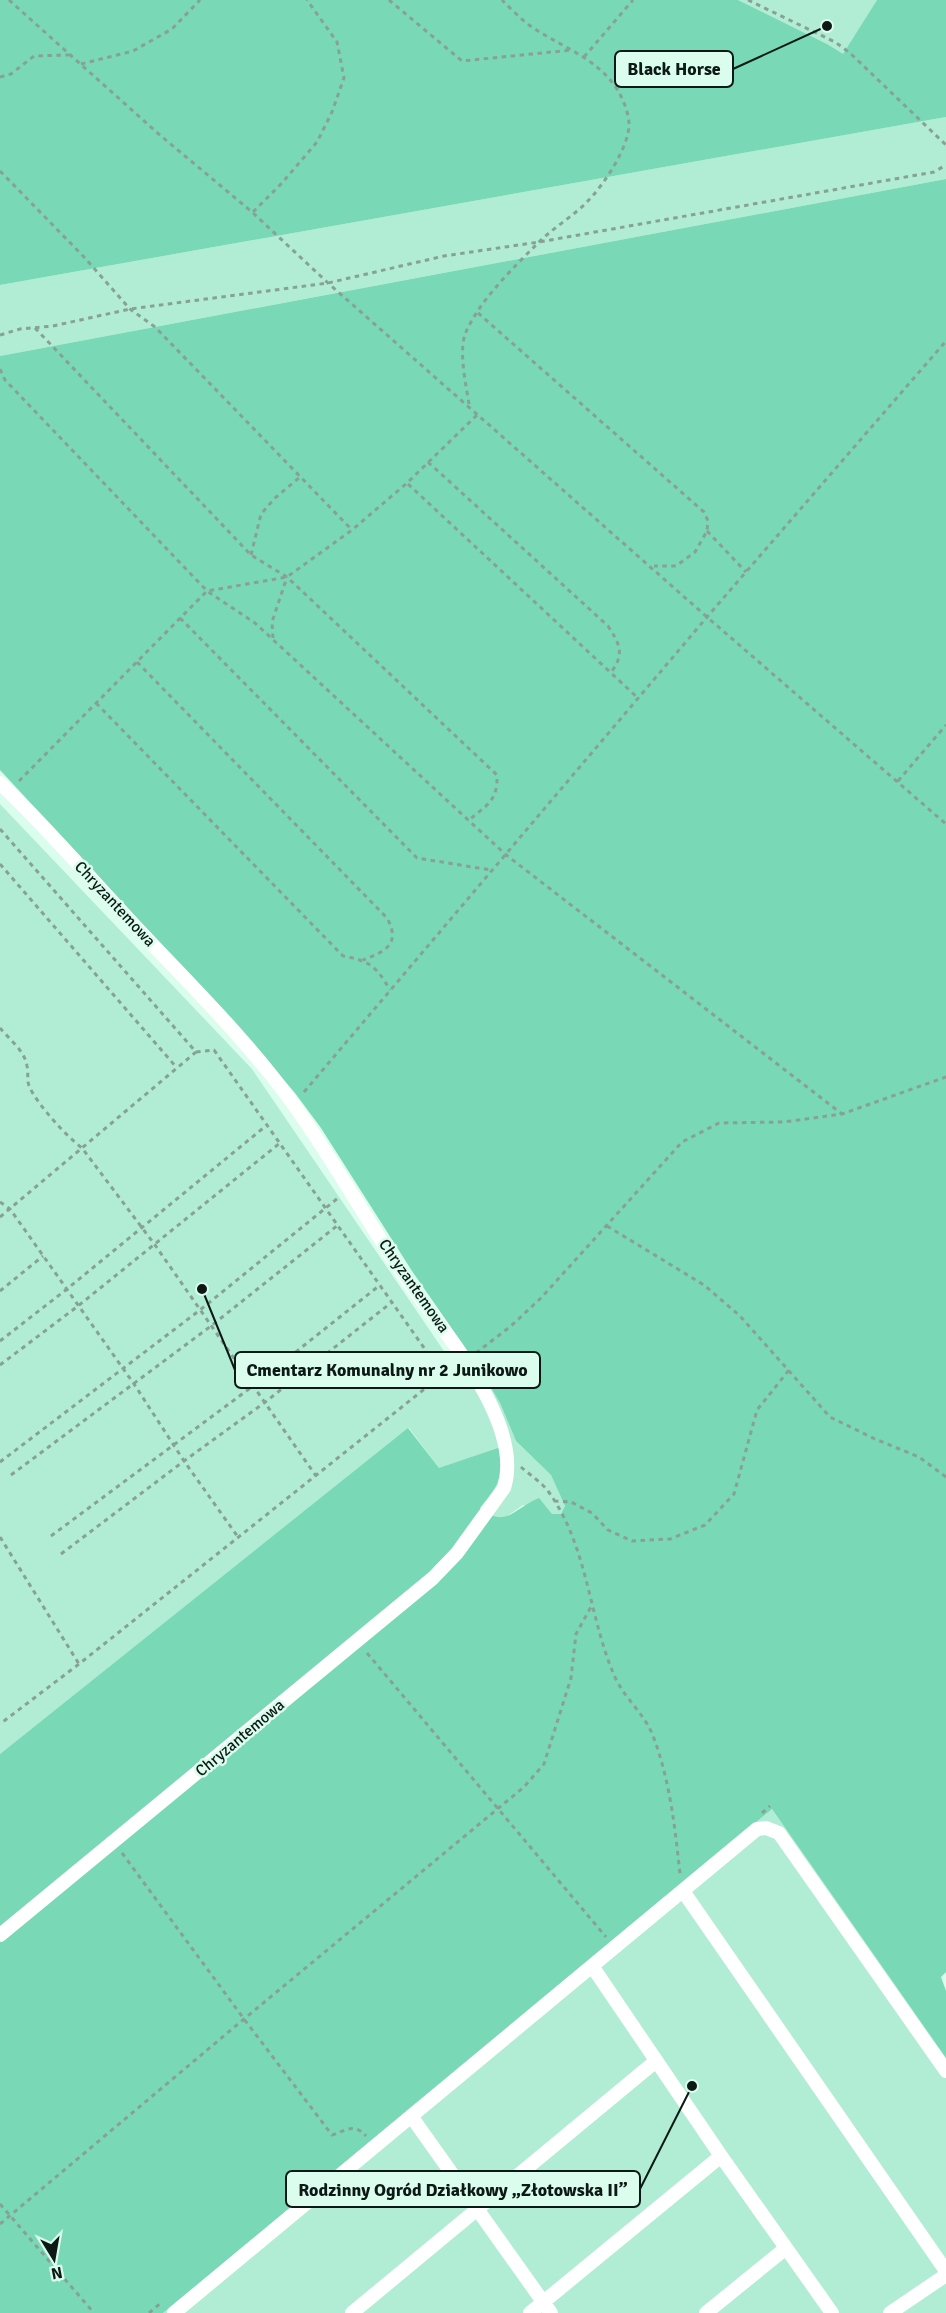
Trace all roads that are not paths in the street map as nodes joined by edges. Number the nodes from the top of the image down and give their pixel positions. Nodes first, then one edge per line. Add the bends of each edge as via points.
1 (4, 787) edge
2 (682, 1885) junction
3 (0, 1935) edge
4 (592, 1966) junction
5 (656, 2061) junction
6 (946, 2071) edge
7 (411, 2116) junction
8 (721, 2156) junction
9 (478, 2209) junction
10 (786, 2248) junction
11 (946, 2273) edge
12 (547, 2308) edge
13 (174, 2313) edge
14 (352, 2313) edge
15 (530, 2313) edge
16 (706, 2313) edge
17 (832, 2313) edge
18 (890, 2313) edge

1 - 3 street, Chryzantemowa via 181,974 294,1105 405,1277 465,1361 497,1420 509,1458 504,1488 457,1553 433,1578
2 - 4 street
2 - 6 street via 757,1829 779,1833
2 - 11 street
4 - 5 street
4 - 7 street
5 - 8 street
5 - 9 street
7 - 9 street
7 - 13 street
8 - 10 street
8 - 12 street
9 - 12 street
9 - 14 street
10 - 16 street
10 - 17 street
11 - 18 street
12 - 15 street

